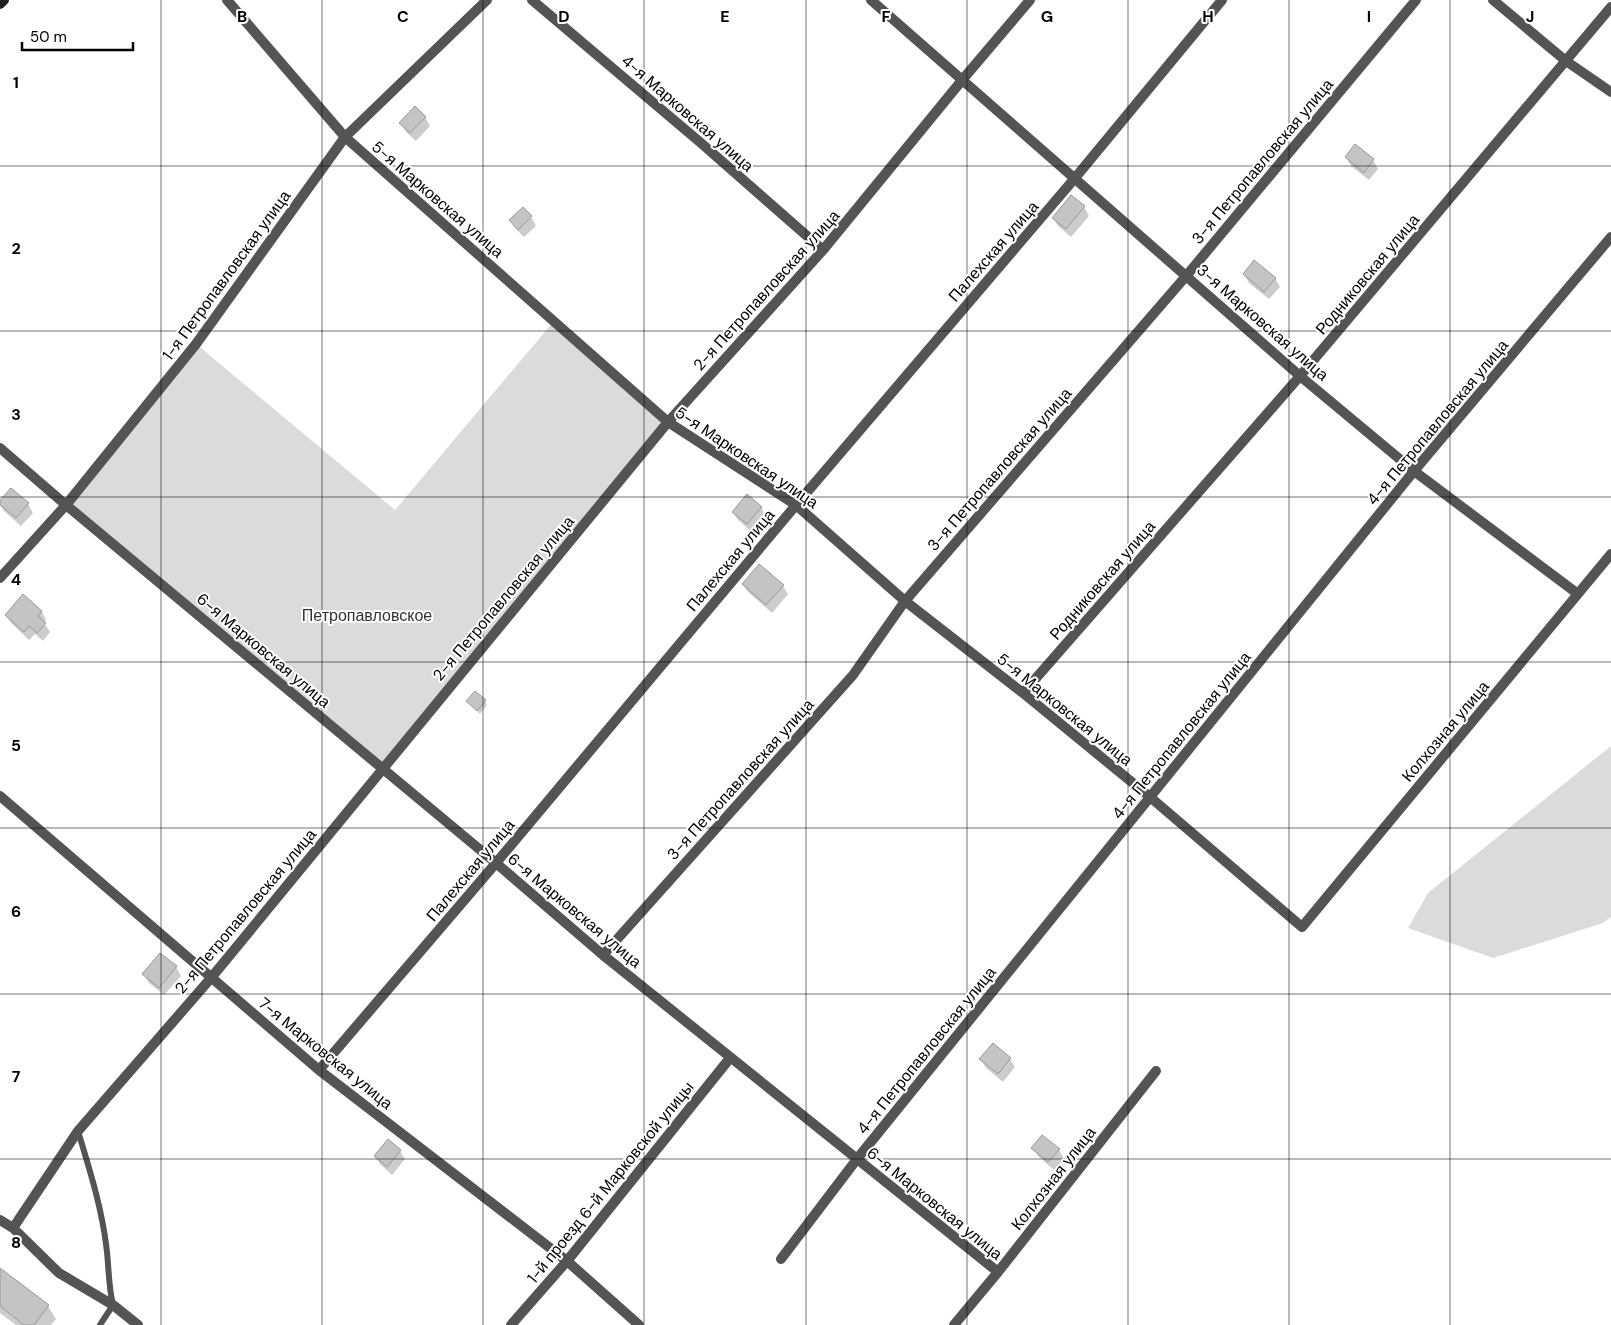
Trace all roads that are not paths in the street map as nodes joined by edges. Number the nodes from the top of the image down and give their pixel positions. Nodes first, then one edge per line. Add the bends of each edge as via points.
1 (4, 0) edge
2 (227, 0) edge
3 (487, 0) edge
4 (532, 0) edge
5 (870, 0) edge
6 (1030, 0) edge
7 (1222, 0) edge
8 (1416, 0) edge
9 (1493, 0) edge
10 (0, 4) edge
11 (1611, 7) edge
12 (1566, 61) junction
13 (962, 79) junction
14 (1611, 92) edge
15 (345, 138) junction
16 (1075, 178) junction
17 (1611, 237) edge
18 (823, 250) junction
19 (1187, 275) junction
20 (1300, 376) junction
21 (668, 422) junction
22 (0, 448) edge
23 (1414, 471) junction
24 (66, 505) junction
25 (796, 505) junction
26 (1611, 554) edge
27 (0, 578) edge
28 (1578, 594) junction
29 (905, 601) junction
30 (1023, 693) junction
31 (382, 768) junction
32 (0, 796) edge
33 (1150, 797) junction
34 (496, 862) junction
35 (1302, 927) joint
36 (603, 955) junction
37 (211, 978) junction
38 (730, 1058) junction
39 (319, 1070) junction
40 (1156, 1071) dead end
41 (78, 1131) junction
42 (857, 1159) junction
43 (0, 1220) edge
44 (13, 1228) junction
45 (781, 1258) dead end
46 (567, 1261) junction
47 (998, 1272) junction
48 (113, 1305) junction
49 (100, 1325) edge
50 (138, 1325) edge
51 (511, 1325) edge
52 (639, 1325) edge
53 (954, 1325) edge

1 - 10 main road
2 - 15 street, 5-я Марковская улица
3 - 15 street, 1-я Петропавловская улица
4 - 18 street, 4-я Марковская улица
5 - 13 street, 3-я Марковская улица
6 - 13 street, 2-я Петропавловская улица
7 - 16 street, Палехская улица
8 - 19 street, 3-я Петропавловская улица
9 - 12 street
11 - 12 street, Родниковская улица
12 - 14 street
12 - 20 street, Родниковская улица
13 - 16 street, 3-я Марковская улица
13 - 18 street, 2-я Петропавловская улица
15 - 21 street, 5-я Марковская улица
15 - 24 street, 1-я Петропавловская улица via 196,344
16 - 19 street, 3-я Марковская улица
16 - 25 street, Палехская улица
17 - 23 street, 4-я Петропавловская улица
18 - 21 street, 2-я Петропавловская улица
19 - 20 street, 3-я Марковская улица
19 - 29 street, 3-я Петропавловская улица
20 - 23 street, 3-я Марковская улица
20 - 30 street, Родниковская улица
21 - 25 street, 5-я Марковская улица
21 - 31 street, 2-я Петропавловская улица
22 - 24 street, 6-я Марковская улица
23 - 28 street, 3-я Марковская улица
23 - 33 street, 4-я Петропавловская улица
24 - 27 street, 1-я Петропавловская улица
24 - 31 street, 6-я Марковская улица
25 - 29 street, 5-я Марковская улица
25 - 34 street, Палехская улица
26 - 28 street, Колхозная улица
28 - 35 street, Колхозная улица
29 - 30 street, 5-я Марковская улица
29 - 36 street, 3-я Петропавловская улица via 853,676
30 - 33 street, 5-я Марковская улица
31 - 34 street, 6-я Марковская улица
31 - 37 street, 2-я Петропавловская улица
32 - 37 street, 7-я Марковская улица
33 - 35 street, 5-я Марковская улица
33 - 42 street, 4-я Петропавловская улица
34 - 36 street, 6-я Марковская улица
34 - 39 street, Палехская улица
36 - 38 street, 6-я Марковская улица
37 - 39 street, 7-я Марковская улица
37 - 41 street, 2-я Петропавловская улица
38 - 42 street, 6-я Марковская улица
38 - 46 street, 1-й проезд 6-й Марковской улицы
39 - 46 street, 7-я Марковская улица
40 - 47 street, Колхозная улица
41 - 44 street, 2-я Петропавловская улица
41 - 48 lane via 106,1243
42 - 45 street, 4-я Петропавловская улица
42 - 47 street, 6-я Марковская улица
43 - 44 street
44 - 48 street via 58,1273
46 - 51 street, 1-й проезд 6-й Марковской улицы
46 - 52 street, 7-я Марковская улица
47 - 53 street, Колхозная улица
48 - 49 lane
48 - 50 street

